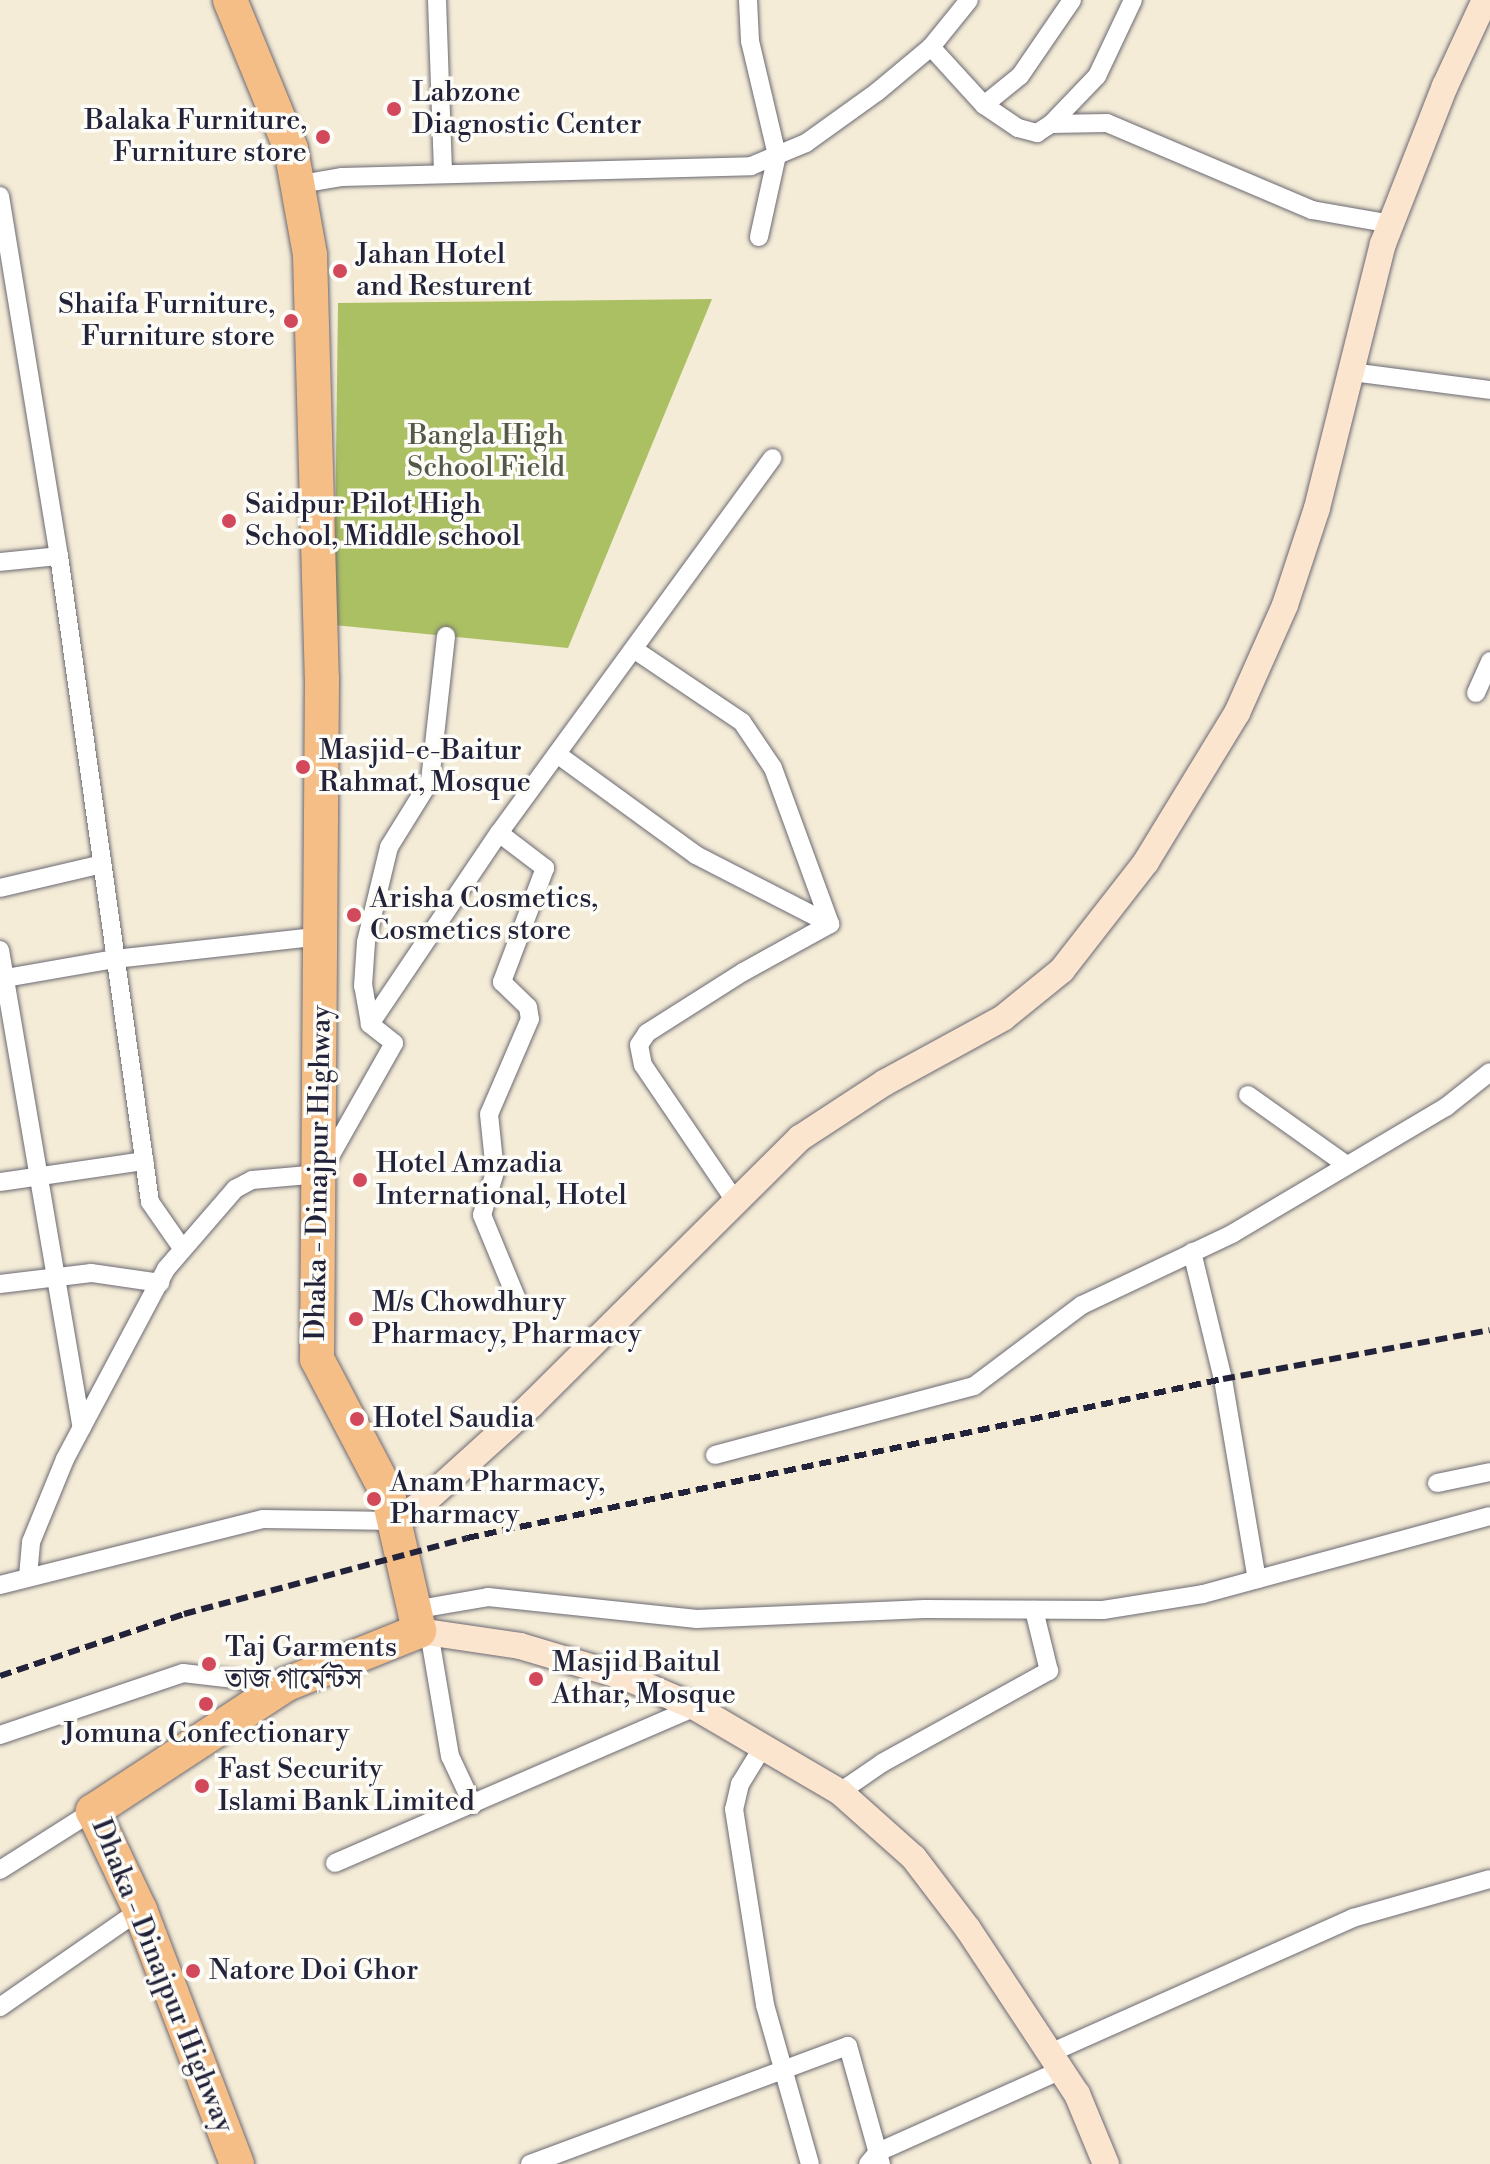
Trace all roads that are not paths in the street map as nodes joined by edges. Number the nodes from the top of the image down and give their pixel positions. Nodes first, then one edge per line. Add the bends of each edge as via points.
1 (230, 0) edge
2 (437, 0) edge
3 (748, 0) edge
4 (969, 0) edge
5 (1072, 0) edge
6 (1133, 0) edge
7 (1485, 0) edge
8 (931, 47) junction
9 (984, 105) junction
10 (1051, 124) junction
11 (777, 155) junction
12 (443, 172) junction
13 (300, 188) junction
14 (0, 196) edge
15 (1391, 224) junction
16 (759, 237) dead end
17 (1352, 372) junction
18 (1490, 390) edge
19 (772, 458) dead end
20 (59, 556) junction
21 (0, 562) edge
22 (446, 636) dead end
23 (635, 650) junction
24 (1490, 661) edge
25 (1476, 693) dead end
26 (557, 754) junction
27 (499, 833) junction
28 (102, 864) junction
29 (0, 888) edge
30 (830, 924) junction
31 (322, 936) junction
32 (0, 950) edge
33 (115, 959) junction
34 (2, 978) edge
35 (370, 1024) junction
36 (1489, 1071) edge
37 (1248, 1095) dead end
38 (144, 1161) junction
39 (1345, 1164) junction
40 (320, 1174) junction
41 (38, 1177) junction
42 (0, 1182) edge
43 (735, 1201) junction
44 (182, 1248) junction
45 (1192, 1252) junction
46 (55, 1275) junction
47 (160, 1283) junction
48 (0, 1284) edge
49 (516, 1297) dead end
50 (82, 1428) junction
51 (715, 1455) dead end
52 (1490, 1472) edge
53 (1437, 1483) dead end
54 (1490, 1516) edge
55 (396, 1521) junction
56 (28, 1577) junction
57 (1257, 1579) junction
58 (1, 1583) edge
59 (1034, 1610) junction
60 (420, 1624) junction
61 (285, 1685) junction
62 (695, 1707) junction
63 (0, 1735) edge
64 (764, 1745) junction
65 (840, 1792) junction
66 (473, 1805) junction
67 (93, 1811) junction
68 (335, 1863) dead end
69 (0, 1870) edge
70 (1490, 1879) edge
71 (140, 1910) junction
72 (0, 2007) edge
73 (1056, 2061) junction
74 (782, 2072) junction
75 (876, 2160) edge
76 (237, 2164) edge
77 (530, 2164) edge
78 (810, 2164) edge
79 (1106, 2164) edge

1 - 13 highway, Dhaka - Dinajpur Highway via 291,149
2 - 12 street
3 - 11 street via 750,41
4 - 8 street
5 - 9 street via 1020,76
6 - 10 street via 1097,76
7 - 15 street
8 - 9 street
8 - 11 street via 806,143
9 - 10 street via 1018,128 1037,133
10 - 15 street via 1107,123 1312,210
11 - 12 street via 751,166
11 - 16 street
12 - 13 street via 342,177
13 - 31 highway, Dhaka - Dinajpur Highway via 310,255 313,349
14 - 20 street
15 - 17 street
17 - 18 street
17 - 43 street via 1285,605 1237,713 1146,862 1062,970 1003,1018 884,1083 800,1138
19 - 23 street
20 - 21 street
20 - 28 street
22 - 35 street via 430,781 389,847 366,942 363,986
23 - 26 street
23 - 30 street via 742,722 773,768
24 - 25 street
26 - 27 street
26 - 30 street via 696,855
27 - 35 street
27 - 49 street via 545,868 502,982 528,1007 530,1019 489,1114 495,1172 482,1215
28 - 29 street
28 - 33 street
30 - 43 street via 743,972 647,1033 639,1045 643,1065
31 - 33 street
31 - 40 highway, Dhaka - Dinajpur Highway
32 - 34 street
33 - 34 street
33 - 38 street
34 - 41 street
35 - 40 street via 394,1043
36 - 39 street via 1446,1107
37 - 39 street
38 - 41 street
38 - 44 street via 150,1202
39 - 45 street via 1232,1234
40 - 44 street via 280,1175 243,1185
40 - 55 highway, Dhaka - Dinajpur Highway via 317,1359 388,1494
41 - 42 street
41 - 46 street
43 - 55 street via 532,1404
44 - 47 street
45 - 51 street via 1082,1305 974,1386
45 - 57 street via 1223,1379
46 - 47 street via 125,1275
46 - 48 street
46 - 50 street
47 - 50 street
50 - 56 street via 31,1542
52 - 53 street
54 - 57 street
55 - 56 street via 263,1519
55 - 60 highway, Dhaka - Dinajpur Highway
56 - 58 street
57 - 59 street via 1146,1606
59 - 60 street via 697,1619 488,1597
59 - 65 street via 1049,1671 882,1763
60 - 61 highway, Dhaka - Dinajpur Highway
60 - 62 street via 628,1678
60 - 66 street via 450,1756
61 - 63 street via 183,1673
61 - 67 highway, Dhaka - Dinajpur Highway
62 - 64 street
62 - 66 street
64 - 65 street
64 - 74 street via 740,1784 734,1809 765,2005
65 - 73 street via 914,1858
66 - 68 street
67 - 69 street
67 - 71 highway, Dhaka - Dinajpur Highway
70 - 73 street via 1353,1918
71 - 72 street
71 - 76 highway, Dhaka - Dinajpur Highway
73 - 75 street
73 - 79 street
74 - 75 street via 848,2046
74 - 77 street
74 - 78 street

